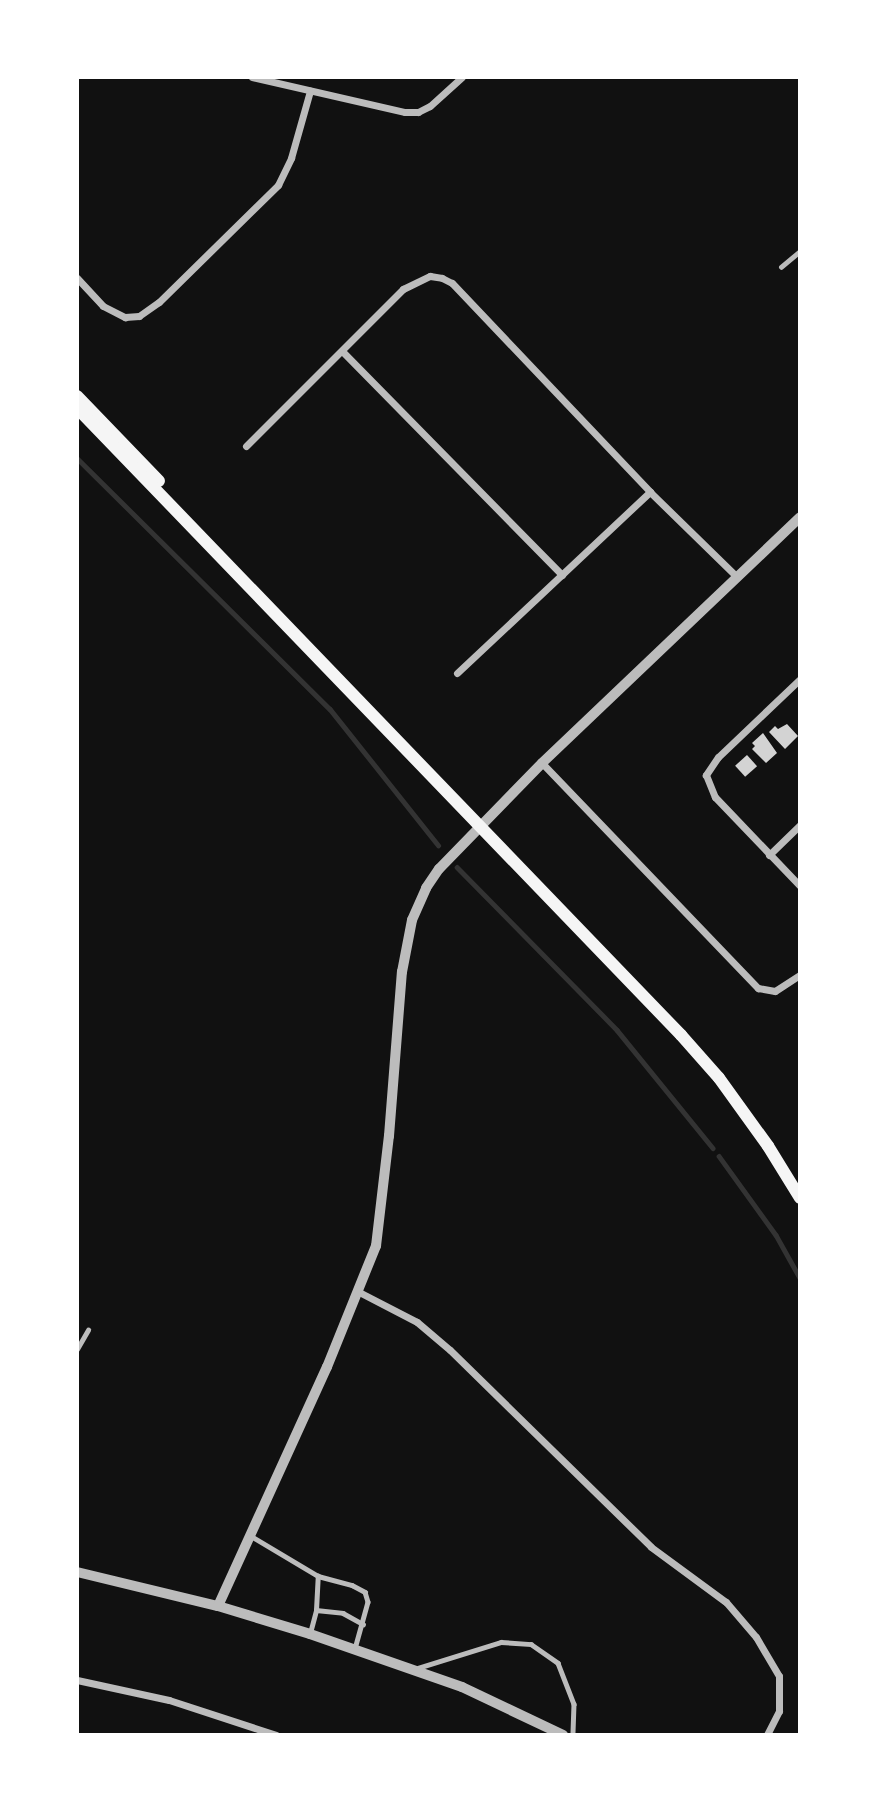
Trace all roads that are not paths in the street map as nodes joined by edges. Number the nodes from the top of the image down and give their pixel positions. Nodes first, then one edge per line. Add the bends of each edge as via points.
1 (252, 77) edge
2 (462, 77) edge
3 (310, 91) junction
4 (800, 251) edge
5 (781, 267) dead end
6 (77, 278) edge
7 (342, 351) junction
8 (77, 396) edge
9 (77, 408) edge
10 (246, 446) dead end
11 (650, 492) junction
12 (800, 517) edge
13 (562, 575) junction
14 (737, 577) junction
15 (457, 673) dead end
16 (800, 679) edge
17 (542, 762) junction
18 (482, 823) junction
19 (800, 825) edge
20 (769, 855) junction
21 (800, 886) edge
22 (800, 975) edge
23 (800, 1184) edge
24 (800, 1198) edge
25 (359, 1292) junction
26 (88, 1330) dead end
27 (77, 1349) edge
28 (250, 1536) junction
29 (77, 1573) edge
30 (318, 1576) junction
31 (218, 1606) junction
32 (316, 1610) junction
33 (363, 1624) junction
34 (310, 1634) junction
35 (355, 1649) junction
36 (414, 1670) junction
37 (77, 1681) edge
38 (276, 1735) edge
39 (563, 1735) edge
40 (573, 1735) edge
41 (767, 1735) edge

1 - 3 street
2 - 3 street via 418,112
3 - 6 street via 291,158 278,185 159,303 139,316 125,317 103,306
4 - 5 lane
7 - 10 street
7 - 11 street via 403,289 430,276 442,278 452,283
7 - 13 street
8 - 18 main road
9 - 18 main road
11 - 13 street
11 - 14 street
12 - 14 street
13 - 15 street
14 - 17 street
16 - 20 street via 718,757 706,775 715,796
17 - 18 street
17 - 22 street via 758,988 775,991
18 - 23 main road via 702,1046 744,1099
18 - 24 main road via 719,1078
18 - 25 street via 439,869 412,920 402,972 380,1225
19 - 20 street
20 - 21 street
25 - 28 street
25 - 41 street via 417,1322 450,1350 652,1547 741,1617 779,1676 779,1711
26 - 27 lane
28 - 30 lane
28 - 31 street
29 - 31 street
30 - 32 lane
30 - 33 lane via 365,1592
31 - 34 street
32 - 33 lane via 343,1613
32 - 34 lane
33 - 35 lane
34 - 35 street
35 - 36 street
36 - 39 street via 462,1687
36 - 40 lane via 492,1643 531,1644 558,1663 574,1704
37 - 38 street via 169,1700

